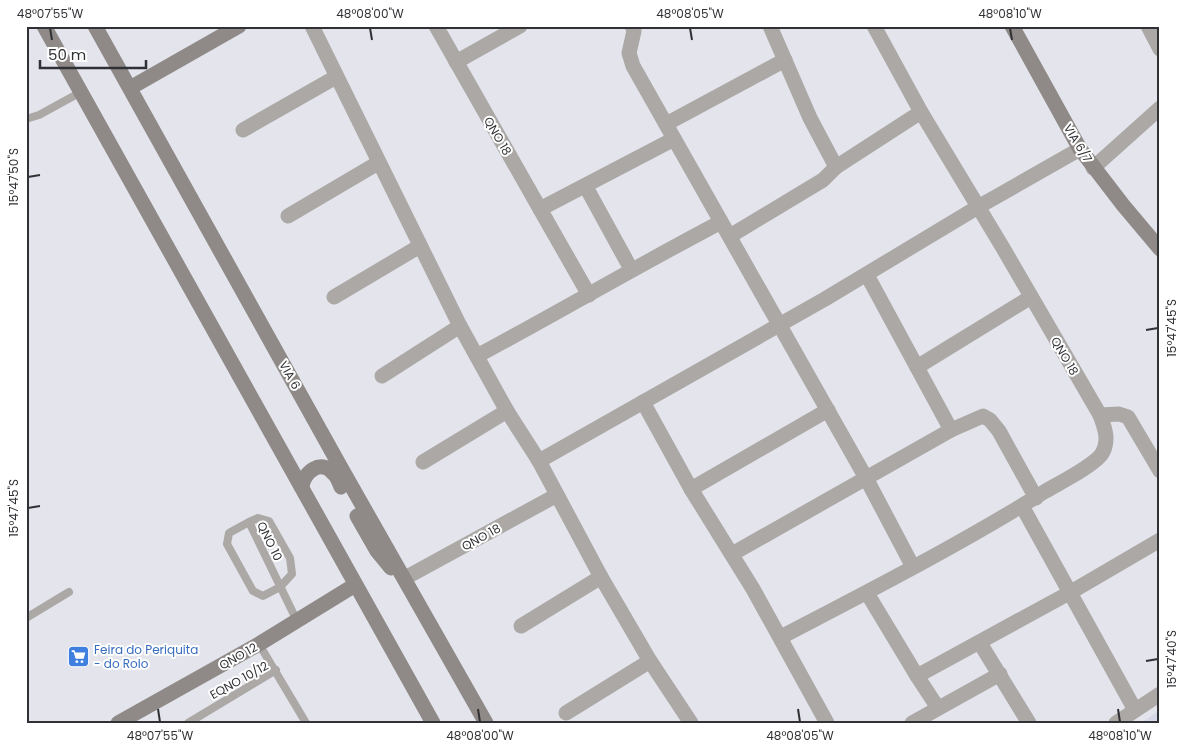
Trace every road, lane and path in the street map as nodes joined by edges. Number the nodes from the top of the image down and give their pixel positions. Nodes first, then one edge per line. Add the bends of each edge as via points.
1 (44, 26) edge
2 (95, 26) edge
3 (239, 26) edge
4 (312, 26) edge
5 (436, 26) edge
6 (520, 26) edge
7 (770, 26) edge
8 (874, 26) edge
9 (1012, 26) edge
10 (1148, 26) edge
11 (636, 28) edge
12 (1160, 49) edge
13 (785, 60) junction
14 (456, 62) junction
15 (336, 77) junction
16 (130, 88) junction
17 (81, 92) junction
18 (1160, 108) edge
19 (921, 112) junction
20 (26, 119) edge
21 (666, 124) junction
22 (243, 130) dead end
23 (674, 140) junction
24 (1080, 149) junction
25 (378, 163) junction
26 (836, 167) junction
27 (1093, 168) junction
28 (586, 187) junction
29 (978, 207) junction
30 (540, 209) junction
31 (288, 216) dead end
32 (721, 222) junction
33 (730, 236) junction
34 (420, 246) junction
35 (1160, 249) edge
36 (631, 269) junction
37 (867, 275) junction
38 (589, 295) junction
39 (334, 297) dead end
40 (1031, 297) junction
41 (780, 325) junction
42 (460, 326) junction
43 (477, 356) junction
44 (917, 367) junction
45 (382, 376) dead end
46 (643, 402) junction
47 (828, 410) junction
48 (507, 411) junction
49 (1100, 415) junction
50 (951, 430) junction
51 (539, 461) junction
52 (424, 462) dead end
53 (1160, 471) edge
54 (866, 478) junction
55 (302, 487) junction
56 (691, 489) junction
57 (557, 495) junction
58 (1036, 498) junction
59 (1022, 506) junction
60 (249, 522) junction
61 (1160, 540) edge
62 (732, 554) junction
63 (913, 567) junction
64 (601, 577) junction
65 (405, 578) junction
66 (355, 585) junction
67 (280, 587) junction
68 (70, 592) dead end
69 (867, 592) junction
70 (1071, 592) junction
71 (419, 602) junction
72 (26, 618) edge
73 (297, 621) junction
74 (521, 626) dead end
75 (781, 637) junction
76 (980, 643) junction
77 (259, 644) junction
78 (650, 661) junction
79 (276, 670) junction
80 (1000, 674) junction
81 (917, 676) junction
82 (1160, 694) edge
83 (938, 708) junction
84 (1135, 710) junction
85 (566, 713) dead end
86 (118, 723) edge
87 (188, 723) edge
88 (306, 723) edge
89 (433, 723) edge
90 (486, 723) edge
91 (691, 723) edge
92 (827, 723) edge
93 (912, 723) edge
94 (1029, 723) edge
95 (1116, 723) edge

1 - 17 main road
2 - 16 main road, VIA 6
3 - 16 main road
4 - 15 street
5 - 14 street, QNO 18
6 - 14 street
7 - 13 street
8 - 19 street, QNO 18
9 - 24 main road, VIA 6/7
10 - 12 street
11 - 21 street via 629,53 633,66
13 - 21 street
13 - 26 street
14 - 30 street, QNO 18
15 - 22 street
15 - 25 street
16 - 65 main road, VIA 6
17 - 20 lane
17 - 55 main road
18 - 27 street
19 - 26 street
19 - 29 street, QNO 18
21 - 23 street
23 - 28 street
23 - 32 street
24 - 27 main road, VIA 6/7
24 - 29 street
25 - 31 street
25 - 34 street
26 - 33 street via 823,180
27 - 35 main road, VIA 6/7
28 - 30 street
28 - 36 street
29 - 37 street
29 - 40 street, QNO 18
30 - 38 street, QNO 18
32 - 33 street
32 - 36 street
33 - 41 street
34 - 39 street
34 - 42 street
36 - 38 street
37 - 41 street
37 - 44 street
38 - 43 street
40 - 44 street
40 - 49 street, QNO 18
41 - 46 street
41 - 47 street
42 - 43 street
42 - 45 street
43 - 48 street
44 - 50 street
46 - 51 street
46 - 56 street
47 - 54 street
47 - 56 street
48 - 51 street
48 - 52 street
49 - 53 street via 1128,417
49 - 58 street, QNO 18 via 1106,429 1102,453 1094,462
50 - 54 street
50 - 58 street via 983,416 990,420 1000,431
51 - 57 street
54 - 62 street
54 - 63 street
55 - 66 main road
55 - 71 main road via 305,476 314,468 325,468 334,473 377,551
56 - 62 street
57 - 64 street
57 - 65 street, QNO 18
58 - 59 street, QNO 18
59 - 63 street, QNO 18
59 - 70 street
60 - 67 lane, QNO 10
60 - 67 lane via 258,518 269,520 290,558 292,574
60 - 67 lane, QNO 10 via 229,533 227,544 253,590 263,596
61 - 70 street
62 - 75 street
63 - 69 street, QNO 18
64 - 74 street
64 - 78 street
65 - 71 main road, VIA 6
66 - 73 main road, QNO 12
66 - 89 main road
67 - 73 lane, QNO 10
68 - 72 lane
69 - 75 street, QNO 18
69 - 81 street
70 - 76 street
70 - 84 street
71 - 90 main road, VIA 6
73 - 77 main road, QNO 12
75 - 92 street
76 - 80 street
76 - 81 street
77 - 79 lane
77 - 86 main road, QNO 12
78 - 85 street
78 - 91 street
79 - 87 lane, EQNO 10/12
79 - 88 lane, EQNO 10/12
80 - 83 street
80 - 94 street
81 - 83 street
82 - 84 street
83 - 93 street
84 - 95 street

